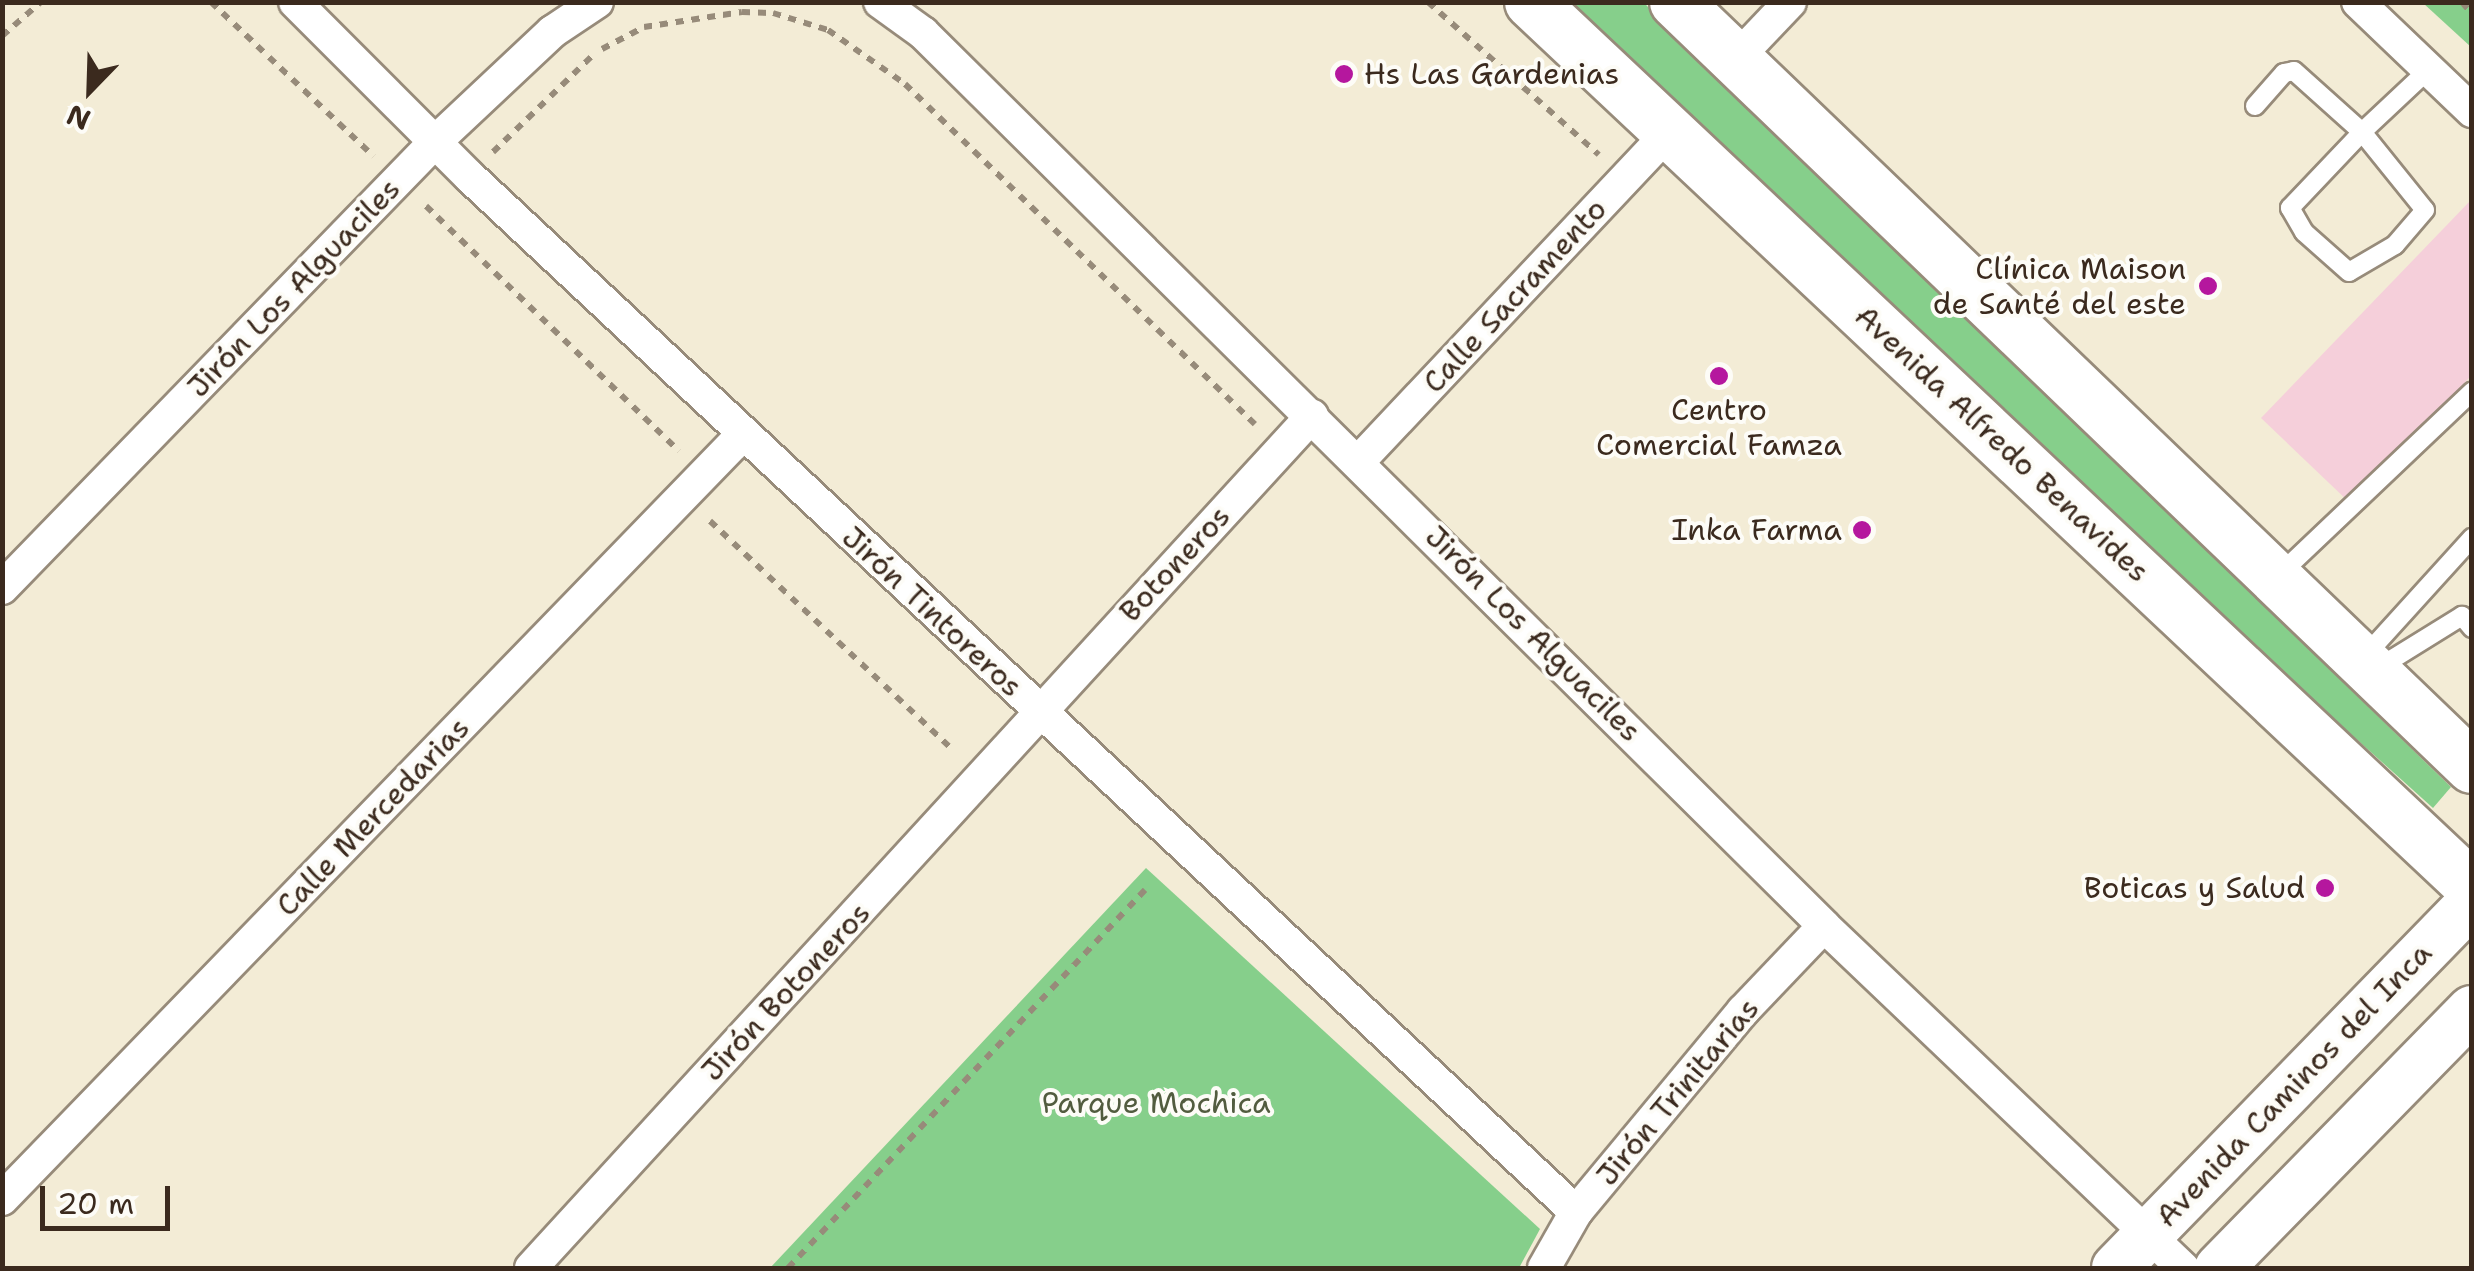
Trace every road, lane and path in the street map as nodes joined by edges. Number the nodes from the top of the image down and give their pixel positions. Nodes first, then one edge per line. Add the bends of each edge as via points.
1 (41, 2) edge
2 (211, 2) edge
3 (295, 2) edge
4 (598, 2) edge
5 (880, 2) edge
6 (1428, 2) edge
7 (1531, 2) edge
8 (1676, 2) edge
9 (1790, 2) edge
10 (2358, 2) edge
11 (2462, 2) edge
12 (2472, 14) edge
13 (2, 36) edge
14 (1735, 60) junction
15 (2428, 70) junction
16 (2256, 106) dead end
17 (2472, 112) edge
18 (1670, 132) junction
19 (2362, 132) junction
20 (436, 142) junction
21 (470, 176) junction
22 (1625, 179) junction
23 (398, 180) junction
24 (2472, 392) edge
25 (1312, 416) junction
26 (742, 434) junction
27 (1282, 450) junction
28 (1360, 460) junction
29 (704, 475) junction
30 (2472, 538) edge
31 (2274, 579) junction
32 (2, 588) edge
33 (2468, 617) edge
34 (2366, 667) junction
35 (1036, 710) junction
36 (954, 750) dead end
37 (2472, 767) edge
38 (2472, 887) edge
39 (1146, 890) dead end
40 (2472, 902) edge
41 (1824, 926) junction
42 (2472, 1010) edge
43 (2, 1200) edge
44 (1576, 1212) junction
45 (2132, 1252) edge
46 (530, 1268) edge
47 (788, 1268) edge
48 (1544, 1268) edge
49 (2183, 1268) edge
50 (2219, 1268) edge

1 - 13 path
2 - 23 path
3 - 20 street, Jirón Tintoreros
4 - 20 street, Jirón Los Alguaciles via 552,32
5 - 25 street, Jirón Los Alguaciles via 924,33
6 - 22 path
7 - 18 main road, Avenida Alfredo Benavides
8 - 14 main road
9 - 14 street
10 - 15 street
11 - 12 path
14 - 31 main road
15 - 17 street
15 - 19 lane
16 - 19 lane via 2284,74 2294,72
18 - 22 street, Calle Sacramento
18 - 38 main road, Avenida Alfredo Benavides
19 - 19 lane via 2302,187 2290,208 2304,232 2349,272 2395,245 2425,210
20 - 21 street, Jirón Tintoreros
20 - 23 street, Jirón Los Alguaciles
21 - 26 street, Jirón Tintoreros
21 - 27 path via 574,69 644,27 758,12 828,30 905,84
22 - 28 street, Calle Sacramento
23 - 29 path
23 - 32 street, Jirón Los Alguaciles
24 - 31 lane
25 - 27 street, Botoneros
25 - 28 street, Jirón Los Alguaciles
26 - 29 street, Calle Mercedarias
26 - 35 street, Jirón Tintoreros
27 - 35 street, Botoneros
28 - 41 street, Jirón Los Alguaciles
29 - 36 path via 731,499 709,520
29 - 43 street, Calle Mercedarias
30 - 34 lane
31 - 34 main road
33 - 34 lane
34 - 37 main road
35 - 44 street, Jirón Tintoreros
35 - 46 street, Jirón Botoneros via 979,783
39 - 47 path
40 - 45 main road, Avenida Caminos del Inca
41 - 44 street, Jirón Trinitarias
41 - 45 street, Jirón Los Alguaciles
42 - 50 main road
44 - 48 street, Jirón Trinitarias
45 - 49 street, Jirón Los Alguaciles

